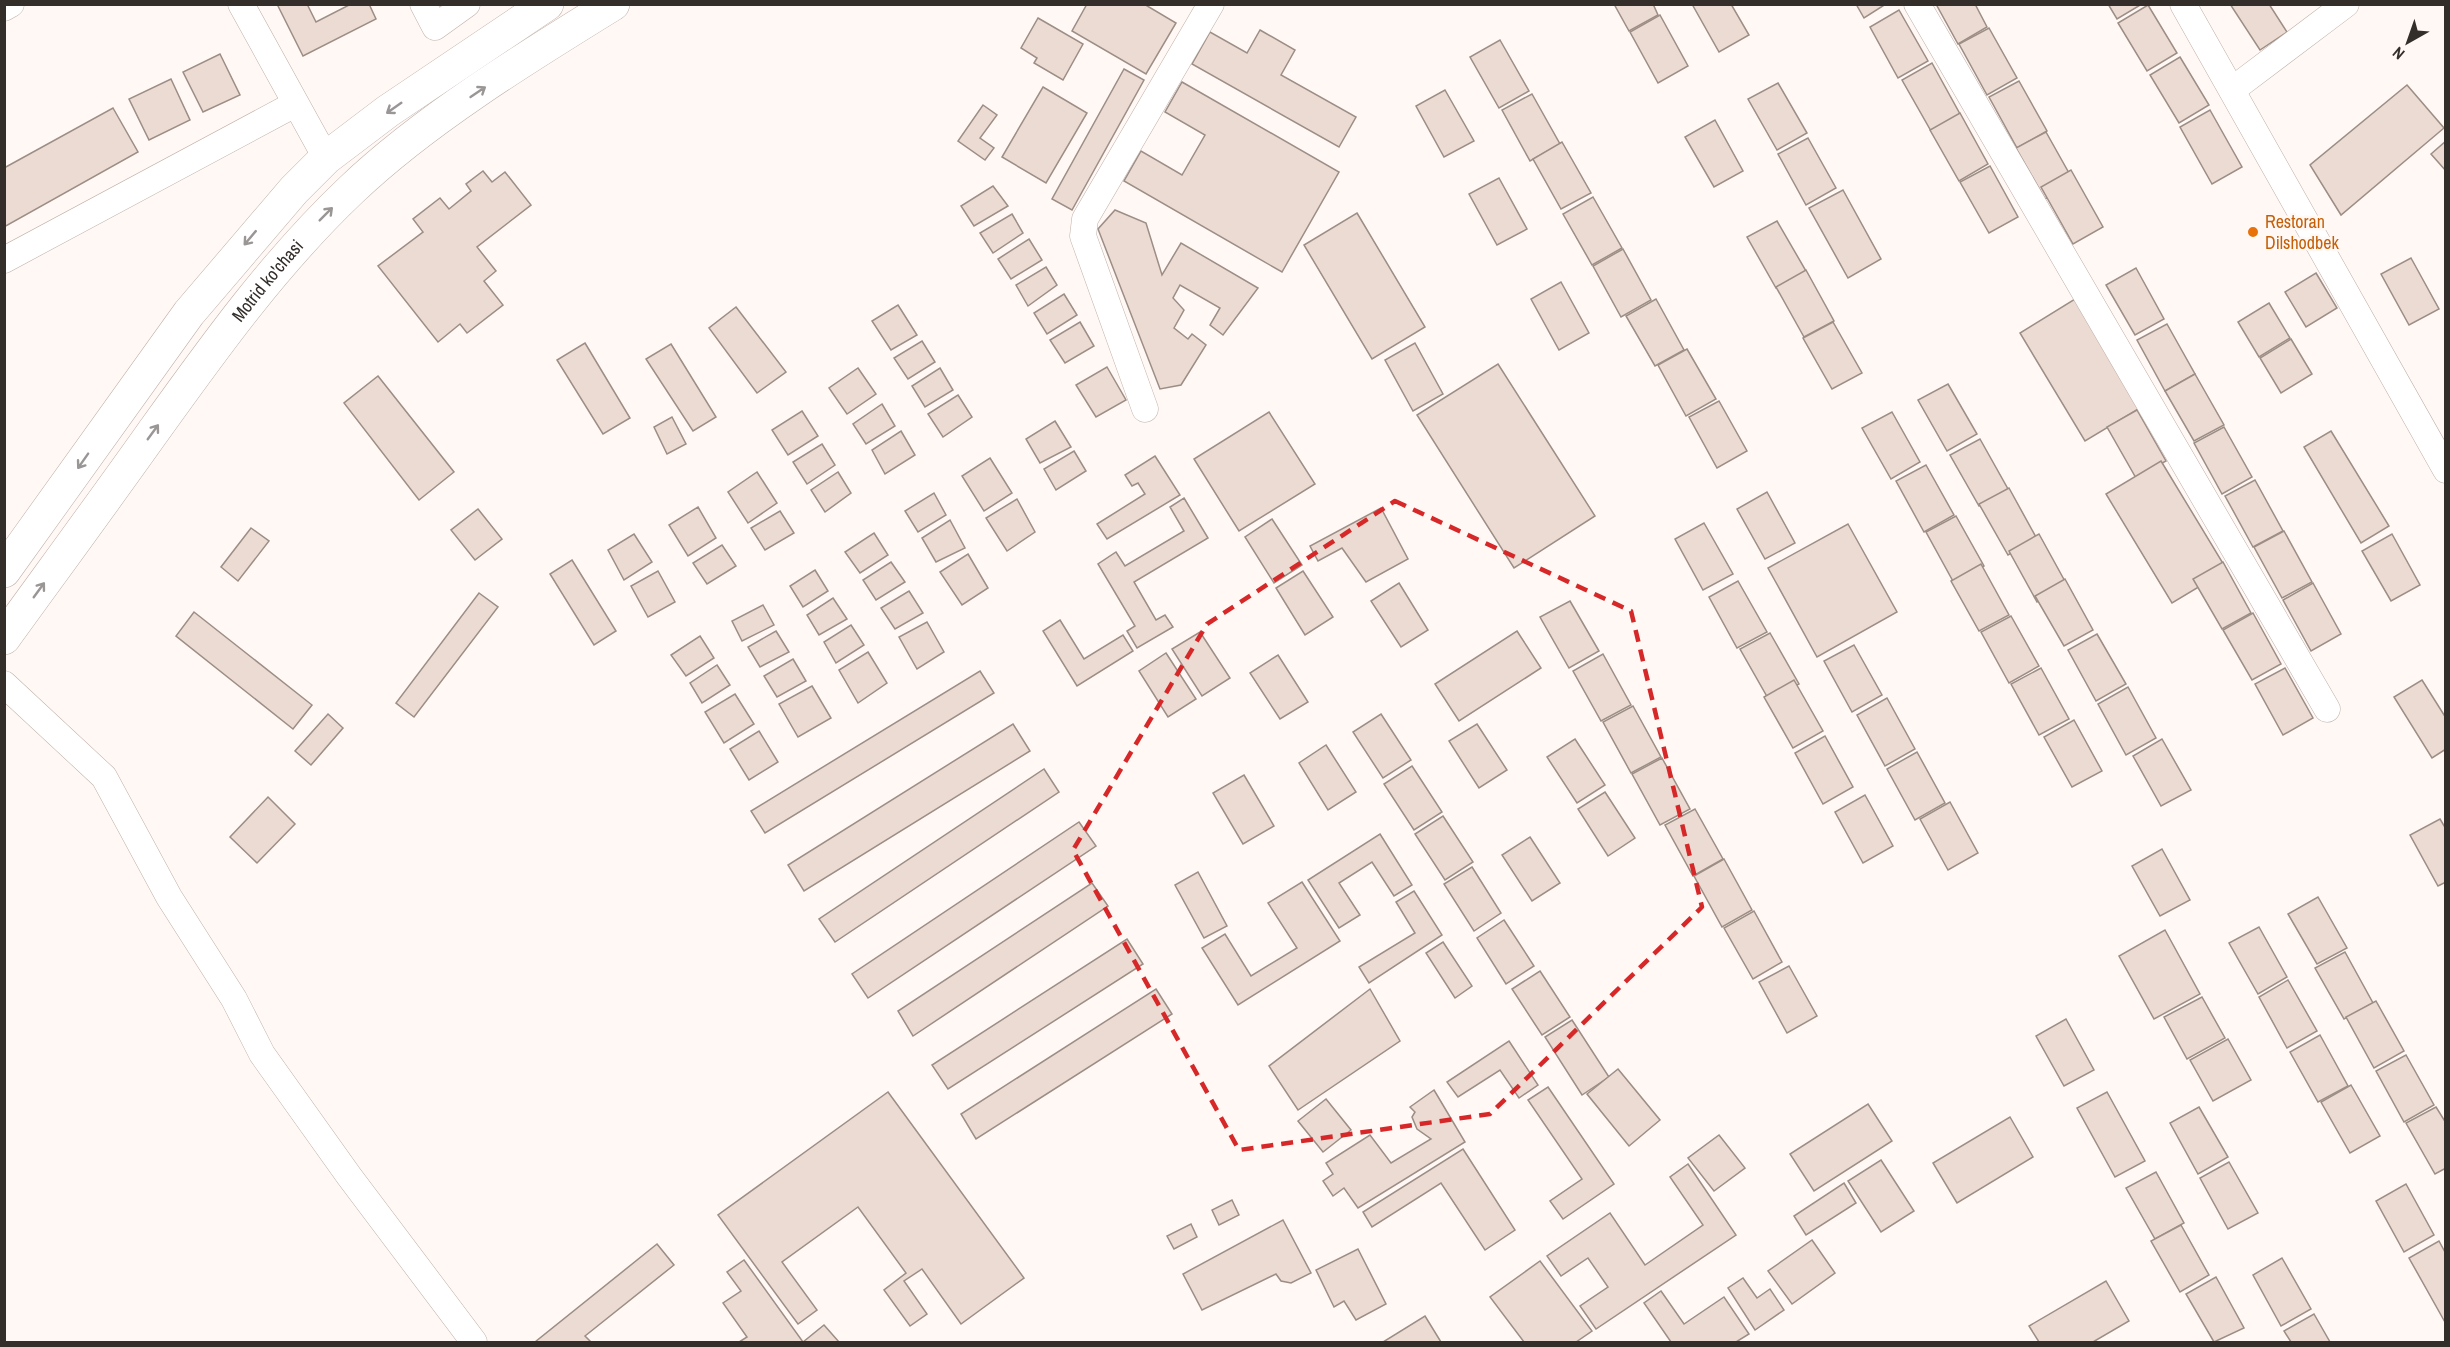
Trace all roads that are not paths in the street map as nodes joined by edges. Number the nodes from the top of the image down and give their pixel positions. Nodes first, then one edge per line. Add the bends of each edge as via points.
1 (11, 4) edge
2 (241, 4) edge
3 (423, 4) edge
4 (468, 4) edge
5 (547, 4) edge
6 (613, 4) edge
7 (1211, 4) edge
8 (1917, 4) edge
9 (2183, 4) edge
10 (2346, 4) edge
11 (4, 8) edge
12 (2232, 90) junction
13 (295, 104) junction
14 (326, 158) junction
15 (4, 260) edge
16 (1145, 409) dead end
17 (2445, 469) edge
18 (4, 571) edge
19 (4, 638) edge
20 (4, 684) edge
21 (2327, 710) dead end
22 (474, 1342) edge

1 - 11 street
2 - 13 street
3 - 4 street via 435,27
5 -> 14 main road via 388,111
19 -> 6 main road, Motrid ko'chasi via 219,339 296,246 351,190 404,145
7 - 16 street via 1085,219 1083,236
8 - 21 street
9 - 12 street
10 - 12 street
12 - 17 street
13 - 14 street
13 - 15 street
14 -> 18 main road via 212,283
20 - 22 street via 104,777 262,1054

